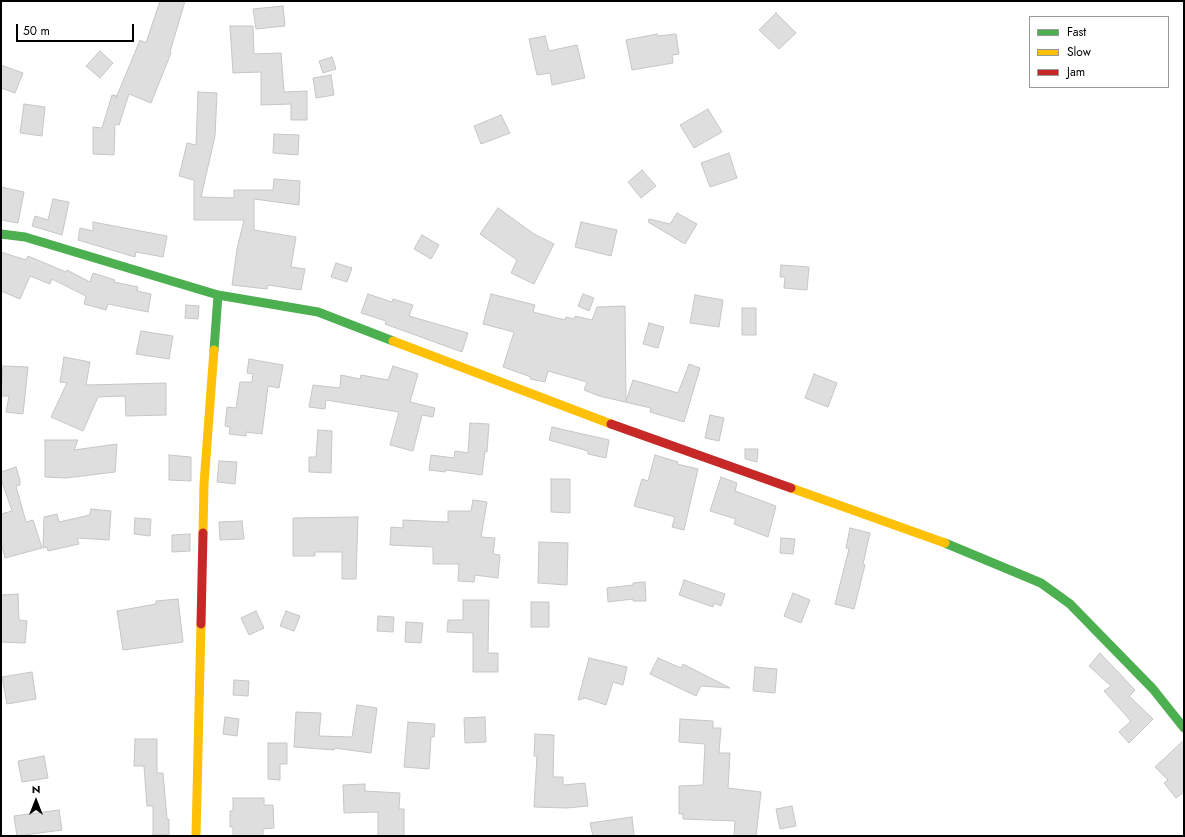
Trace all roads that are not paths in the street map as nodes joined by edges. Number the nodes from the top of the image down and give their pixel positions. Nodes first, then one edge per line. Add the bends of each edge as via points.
1 (1, 234) edge
2 (218, 295) junction
3 (1184, 728) edge
4 (196, 836) edge

1 - 2 street via 25,237
2 - 3 street via 318,312 652,440 917,532 1042,584 1070,604 1153,689
2 - 4 street via 204,484

